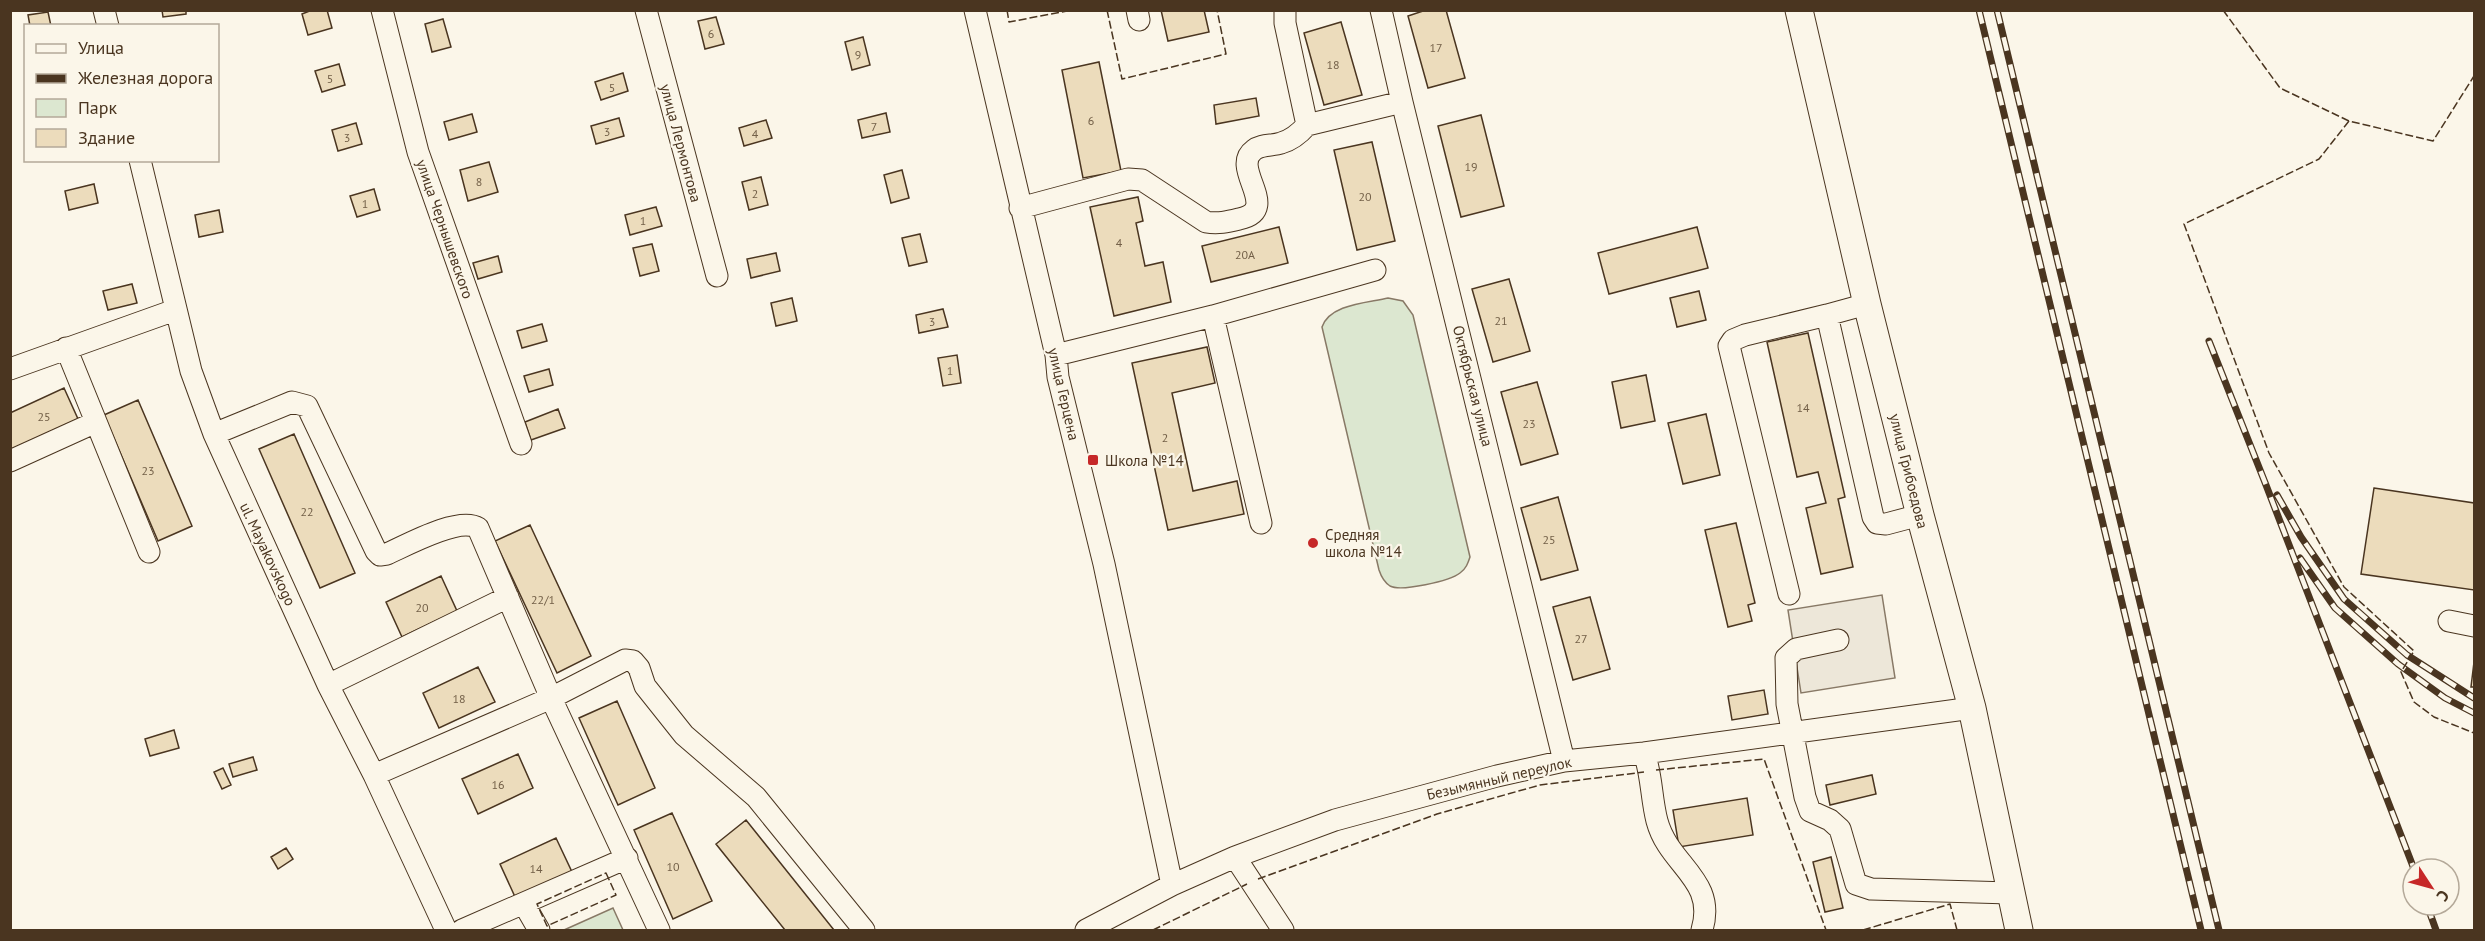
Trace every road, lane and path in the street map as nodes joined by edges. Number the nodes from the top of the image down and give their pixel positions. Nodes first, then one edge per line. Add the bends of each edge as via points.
1 (382, 10) edge
2 (646, 10) edge
3 (975, 10) edge
4 (1285, 10) edge
5 (1381, 10) edge
6 (1799, 10) edge
7 (1402, 102) junction
8 (1307, 125) junction
9 (140, 162) edge
10 (1020, 208) junction
11 (1375, 270) dead end
12 (717, 276) dead end
13 (1868, 304) junction
14 (175, 310) junction
15 (1827, 315) junction
16 (1213, 316) junction
17 (66, 348) junction
18 (1056, 355) junction
19 (10, 369) edge
20 (96, 422) junction
21 (213, 434) junction
22 (521, 444) dead end
23 (10, 461) edge
24 (1920, 515) junction
25 (1261, 523) dead end
26 (149, 552) dead end
27 (1789, 594) dead end
28 (508, 597) junction
29 (2449, 621) dead end
30 (2475, 626) edge
31 (1838, 640) dead end
32 (328, 685) junction
33 (551, 698) junction
34 (1972, 708) junction
35 (1792, 732) junction
36 (1644, 753) junction
37 (1564, 761) junction
38 (374, 775) junction
39 (1235, 857) junction
40 (627, 858) junction
41 (1172, 885) junction
42 (2010, 893) junction
43 (524, 904) junction
44 (446, 930) edge
45 (462, 930) edge
46 (538, 930) edge
47 (659, 930) edge
48 (864, 930) edge
49 (1086, 930) edge
50 (1283, 930) edge
51 (1702, 930) edge
52 (2019, 930) edge

1 - 22 street, улица Чернышевского via 418,152
2 - 12 street, улица Лермонтова
3 - 10 street, улица Герцена
4 - 8 street
5 - 7 street, Октябрьская улица
6 - 13 main road, улица Грибоедова
7 - 8 street
7 - 37 street, Октябрьская улица
8 - 10 street via 1297,136 1254,149 1248,156 1246,166 1257,201 1249,217 1217,224 1206,222 1142,180 1128,179
9 - 14 street, ul. Mayakovskogo
10 - 18 street, улица Герцена
11 - 16 street
13 - 15 street
13 - 24 main road, улица Грибоедова
14 - 17 street
14 - 21 street, ul. Mayakovskogo via 190,371
15 - 24 street via 1873,517 1877,523 1886,524
15 - 27 street via 1745,335 1733,340 1730,346
16 - 18 street
16 - 25 street
17 - 19 street
17 - 20 street
18 - 41 street, улица Герцена
20 - 23 street
20 - 26 street
21 - 28 street via 292,402 307,406 380,555 440,531 471,524 478,528
21 - 32 street, ul. Mayakovskogo
24 - 34 main road, улица Грибоедова
28 - 32 street
28 - 33 street
29 - 30 street
31 - 35 street via 1796,649 1786,658
32 - 38 street, ul. Mayakovskogo
33 - 38 street
33 - 40 street
33 - 48 street via 625,660 633,661 645,686 684,735 756,797
34 - 35 street, Безымянный переулок
34 - 42 main road, улица Грибоедова
35 - 36 street, Безымянный переулок
35 - 42 street via 1810,811 1840,829 1856,884 1871,889
36 - 37 street, Безымянный переулок
36 - 51 street via 1651,771 1657,821 1668,846 1705,897
37 - 39 street, Безымянный переулок via 1335,820
38 - 44 street, ul. Mayakovskogo
39 - 41 street, Безымянный переулок
39 - 50 street
40 - 43 street
40 - 47 street
41 - 49 street, Безымянный переулок
42 - 52 main road, улица Грибоедова
43 - 45 street
43 - 46 street

